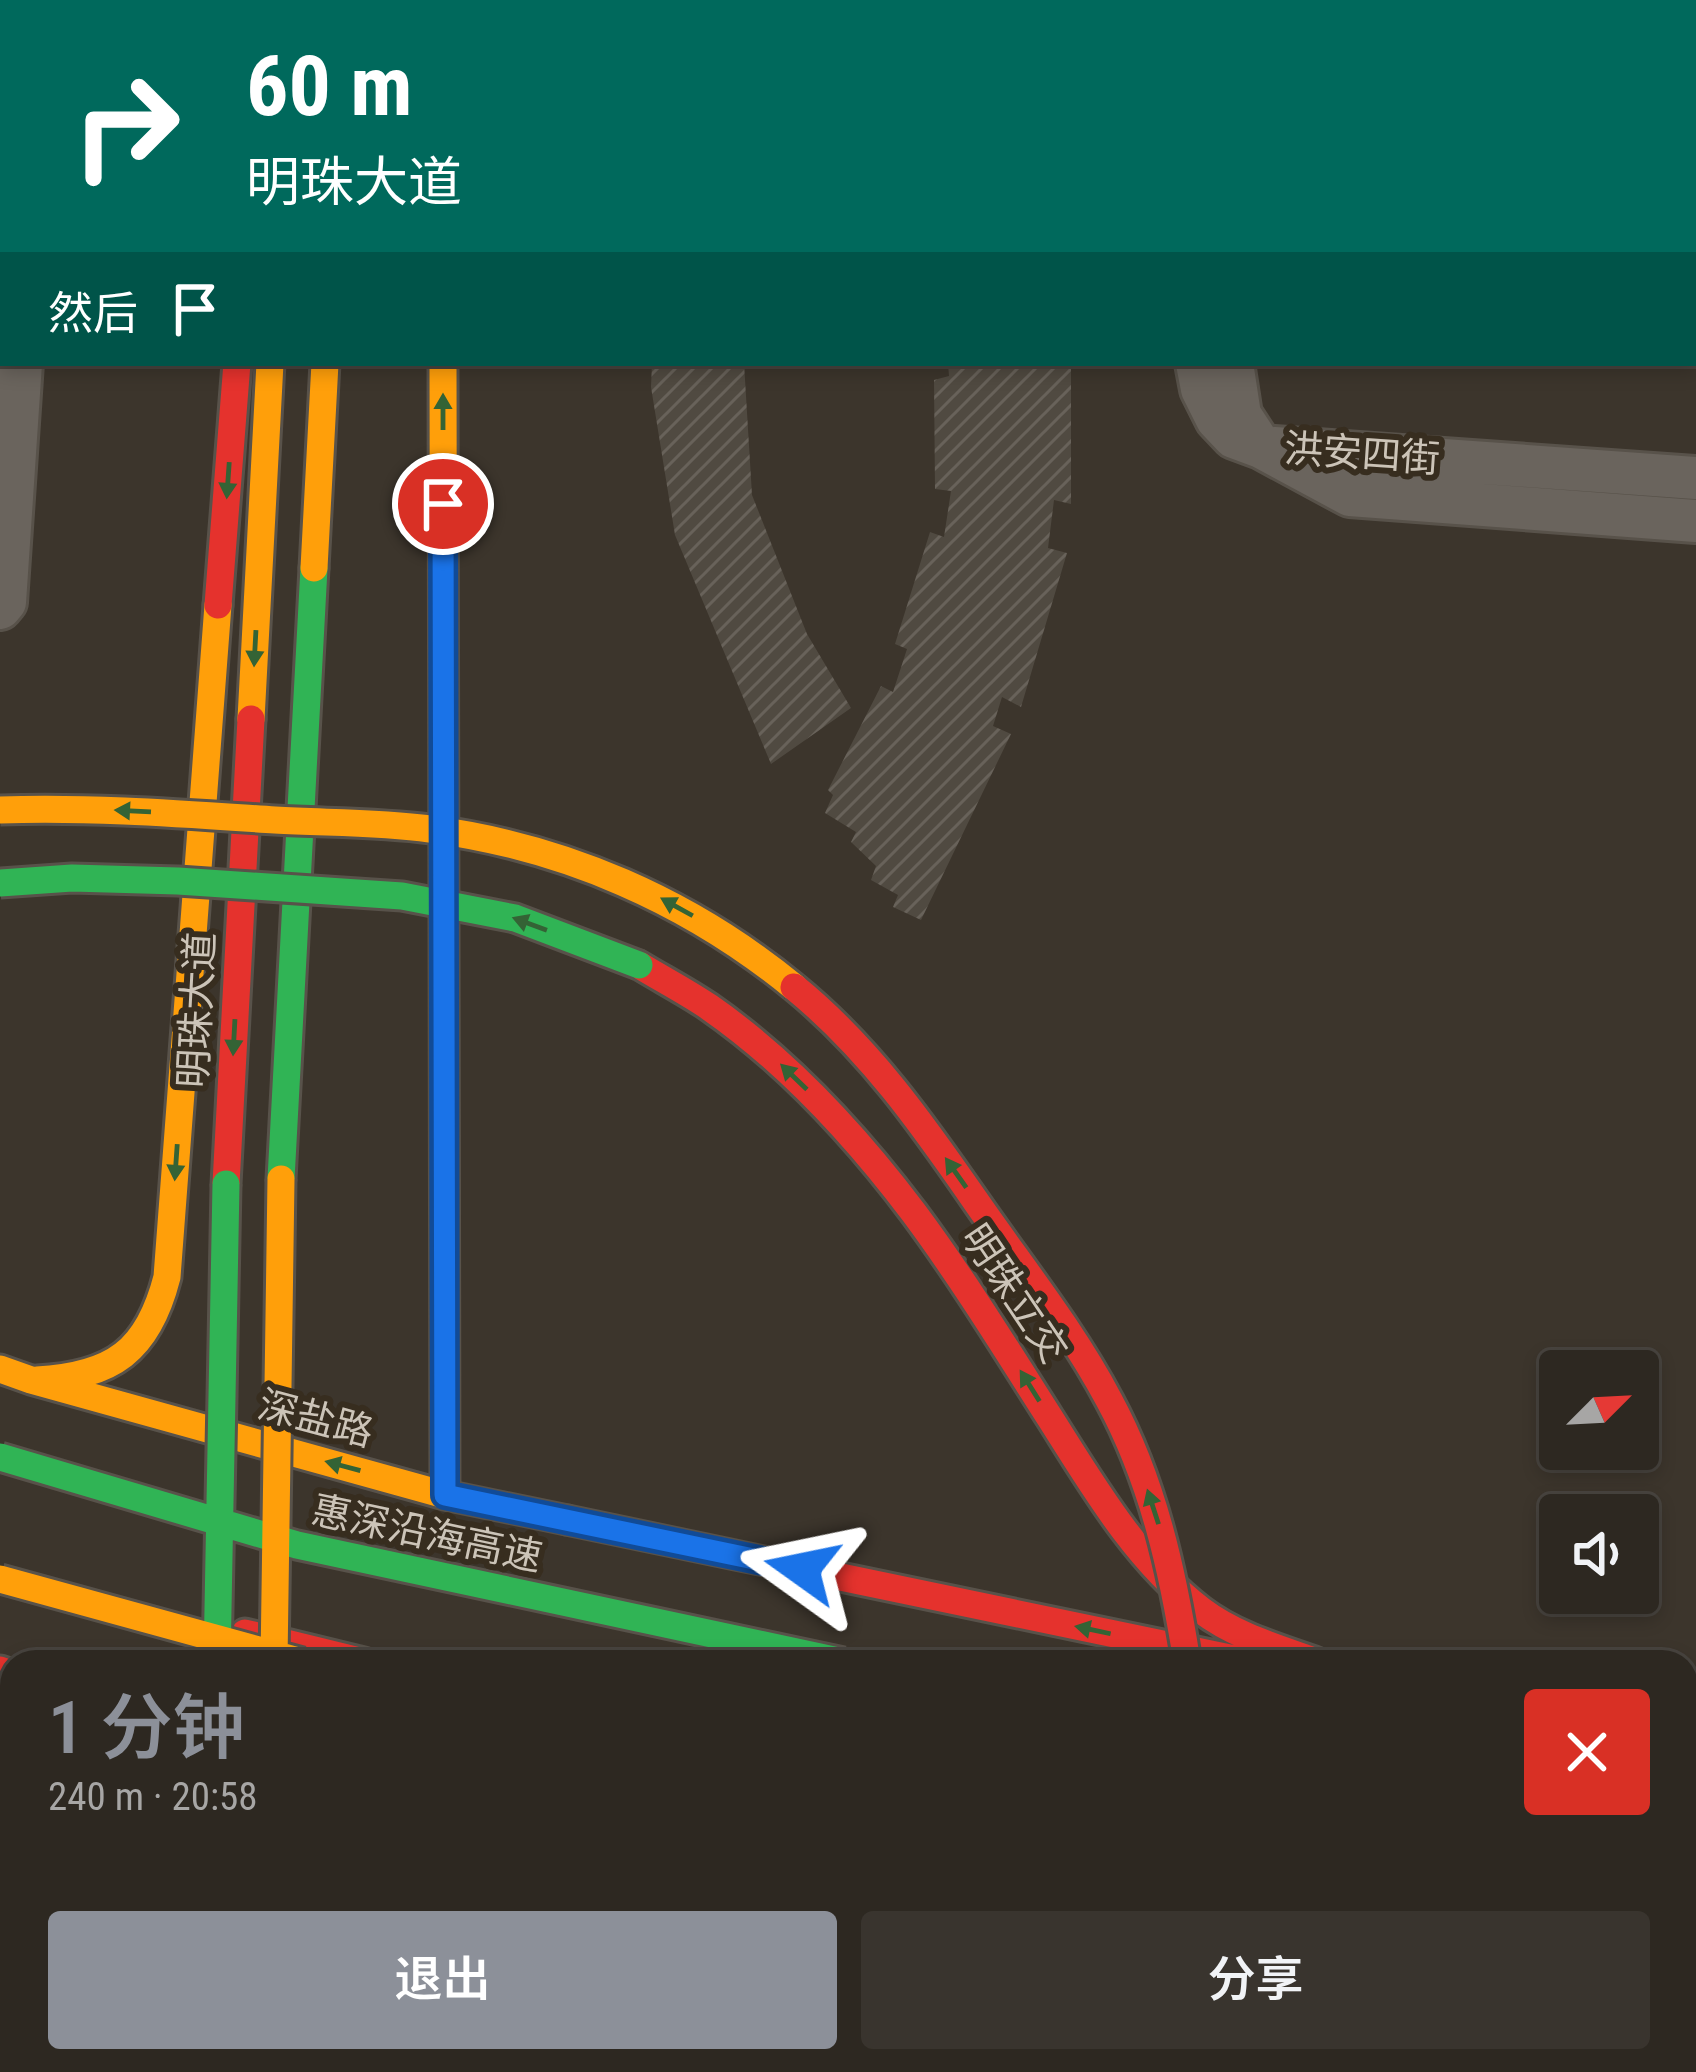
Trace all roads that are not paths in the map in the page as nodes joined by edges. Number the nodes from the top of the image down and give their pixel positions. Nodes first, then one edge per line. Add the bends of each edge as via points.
1 (21, 366) edge
2 (237, 366) edge
3 (270, 366) edge
4 (325, 366) edge
5 (443, 366) edge
6 (1198, 366) edge
7 (1232, 366) edge
8 (1261, 447) junction
9 (1696, 478) edge
10 (1696, 521) edge
11 (0, 608) edge
12 (404, 792) dead end
13 (0, 810) edge
14 (0, 884) edge
15 (404, 935) dead end
16 (0, 1369) edge
17 (32, 1380) junction
18 (0, 1457) edge
19 (0, 1469) edge
20 (445, 1495) junction
21 (0, 1561) edge
22 (0, 1579) edge
23 (217, 1650) edge
24 (258, 1650) edge
25 (274, 1650) edge
26 (316, 1650) edge
27 (740, 1650) edge
28 (787, 1650) edge
29 (1185, 1650) edge
30 (1191, 1650) edge
31 (1282, 1650) edge

1 - 11 street
2 -> 17 main road via 167,1276 154,1321 125,1353 100,1371
3 -> 23 main road, 明珠大道, bridge via 226,1184
4 - 25 main road, bridge via 281,1179
20 -> 5 main road
6 - 8 street via 1216,419
7 - 8 street via 1240,415
8 - 9 street, 洪安四街
8 - 10 street, 洪安四街 via 1350,495
12 - 15 main road
29 -> 13 main road, bridge via 1160,1529 1095,1376 910,1107 789,980 722,932 583,864 434,829
31 -> 14 main road, 明珠立交, bridge via 1203,1611 1111,1515 979,1305 862,1147 790,1071 639,965 515,918 402,896 178,881
16 - 17 main road, 深盐路
20 -> 17 main road, 深盐路 via 405,1471
18 - 28 main road, 惠深沿海高速, bridge via 297,1545
19 - 27 main road via 365,1569
30 -> 20 main road, 深盐路
21 - 26 main road
22 - 24 main road, bridge

